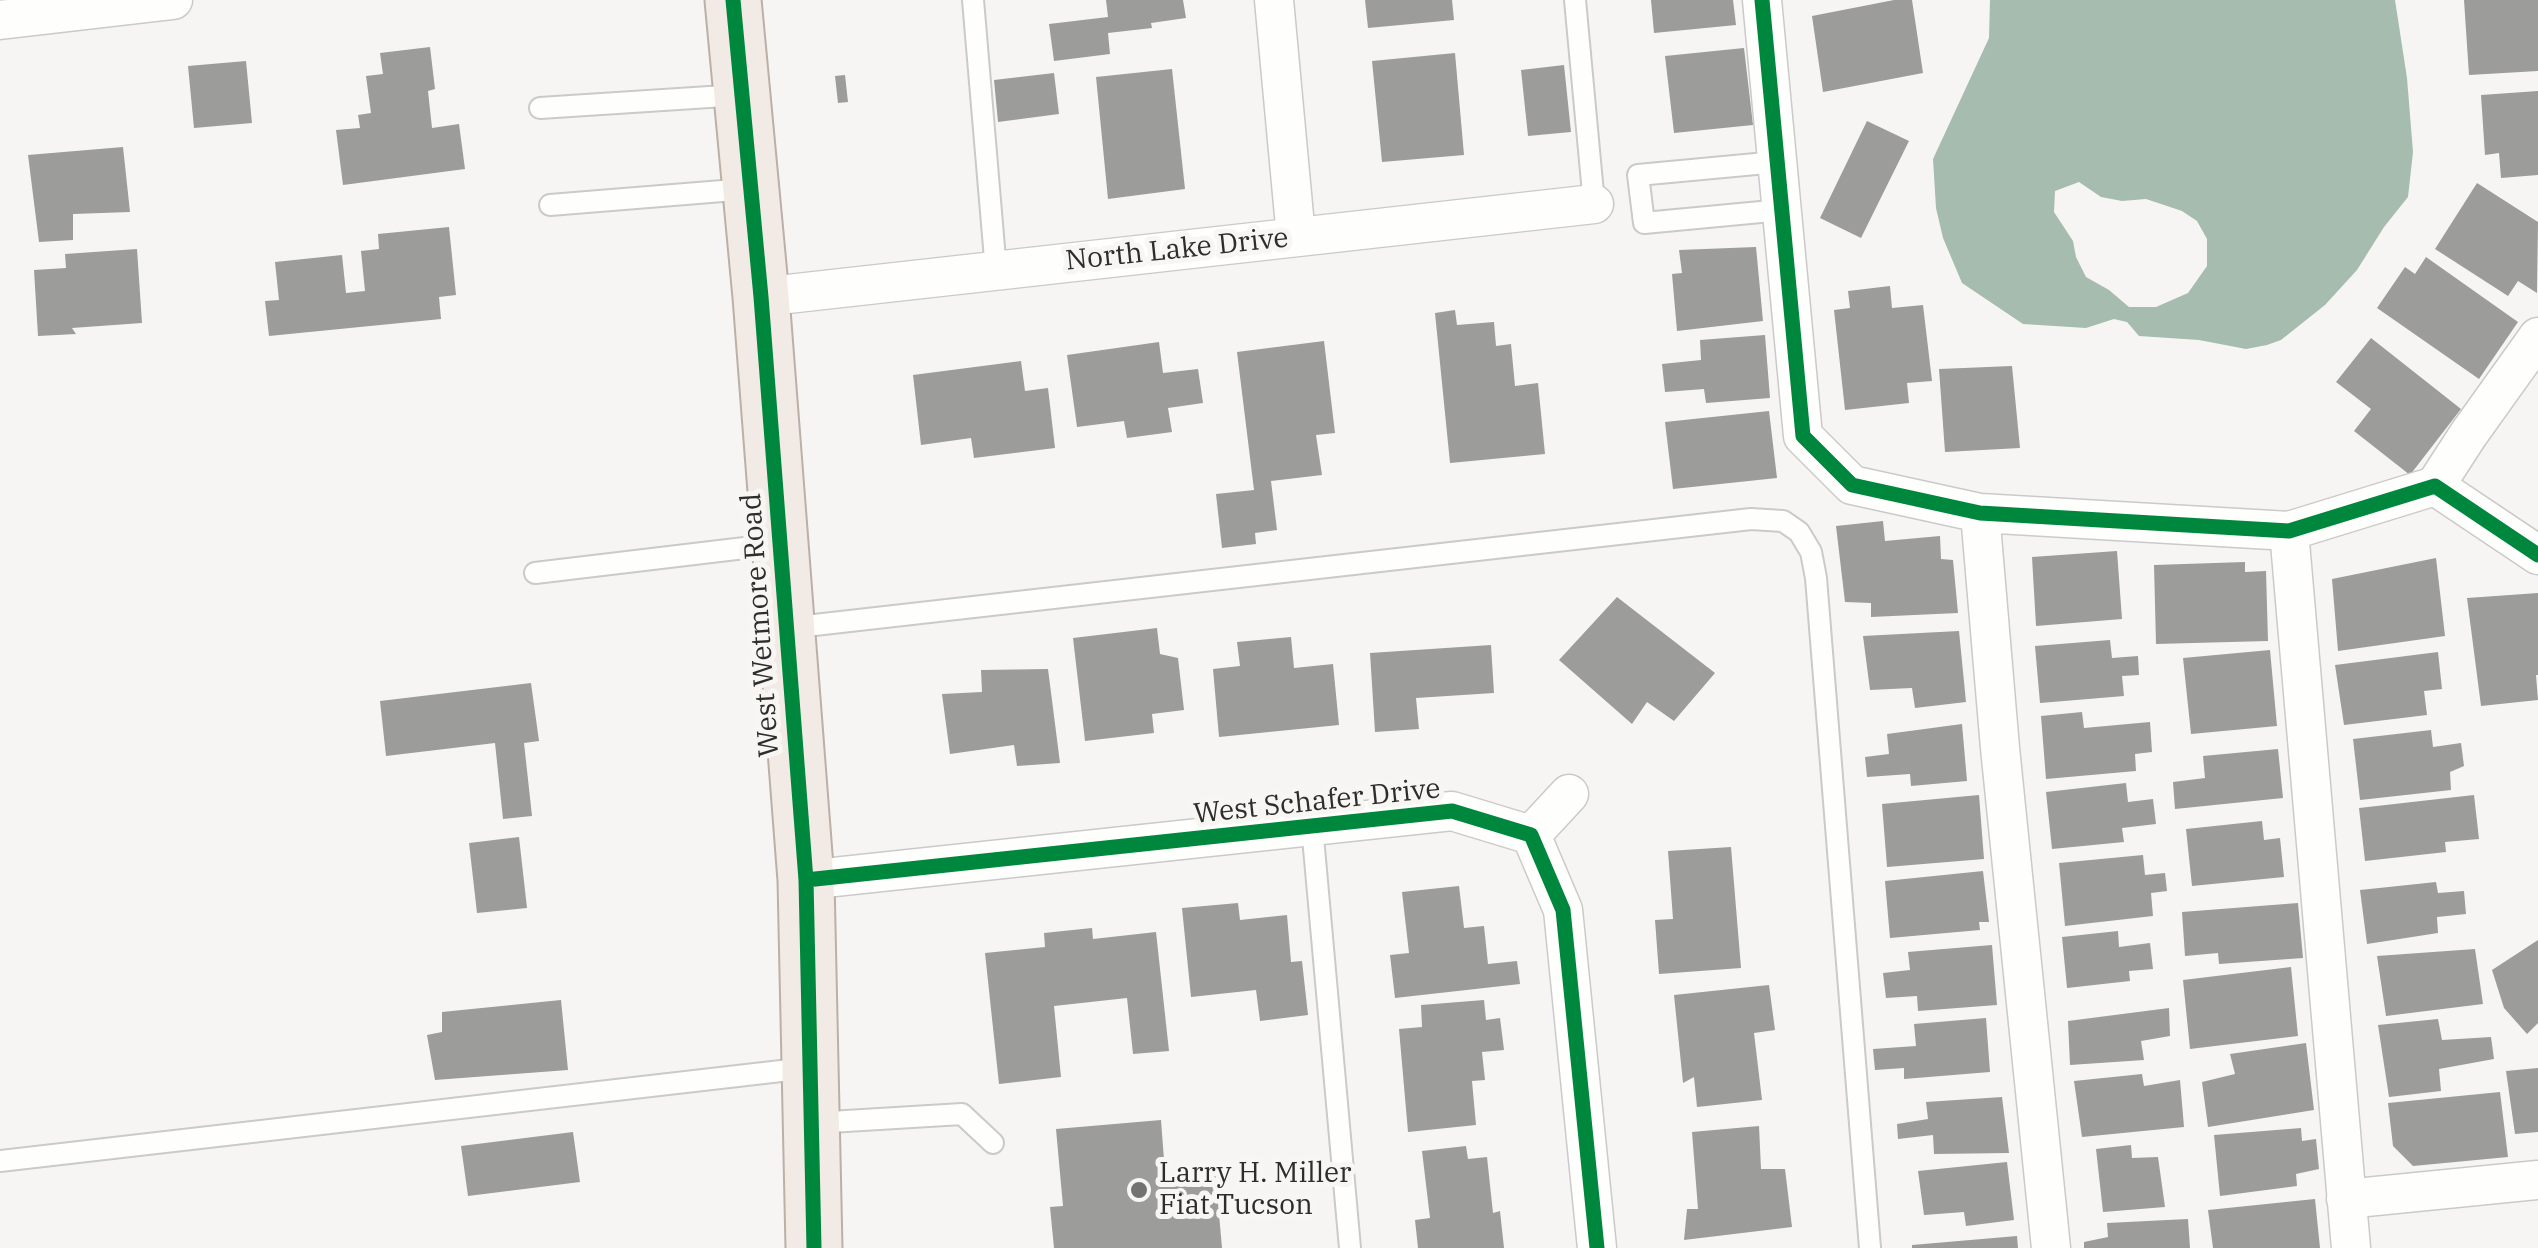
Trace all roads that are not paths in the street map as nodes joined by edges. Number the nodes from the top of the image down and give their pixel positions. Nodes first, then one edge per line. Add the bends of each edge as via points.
1 (174, 0) edge
2 (733, 0) edge
3 (973, 0) edge
4 (1274, 0) edge
5 (1575, 0) edge
6 (1762, 0) edge
7 (0, 20) edge
8 (742, 94) junction
9 (540, 108) dead end
10 (1777, 162) junction
11 (751, 188) junction
12 (1594, 204) joint
13 (550, 205) dead end
14 (1782, 210) junction
15 (1296, 237) junction
16 (996, 271) junction
17 (761, 297) junction
18 (2538, 338) edge
19 (2435, 486) junction
20 (1980, 513) junction
21 (2290, 531) junction
22 (780, 544) junction
23 (2538, 555) edge
24 (535, 573) dead end
25 (786, 628) junction
26 (1570, 794) dead end
27 (1312, 826) junction
28 (1531, 836) junction
29 (806, 880) junction
30 (808, 1068) junction
31 (811, 1123) junction
32 (993, 1143) dead end
33 (0, 1161) edge
34 (2538, 1180) edge
35 (2346, 1199) junction
36 (814, 1248) edge
37 (1350, 1248) edge
38 (1597, 1248) edge
39 (1870, 1248) edge
40 (2052, 1248) edge
41 (2351, 1248) edge

1 - 7 street
2 - 8 main road, West Wetmore Road
3 - 16 lane
4 - 15 street
5 - 12 lane
6 - 10 street
8 - 9 lane
8 - 11 main road, West Wetmore Road
10 - 14 street
10 - 14 lane via 1638,175 1644,223
11 - 13 lane
11 - 17 main road, West Wetmore Road
12 - 15 street, North Lake Drive
14 - 20 street via 1803,436 1852,485
15 - 16 street, North Lake Drive
16 - 17 street, North Lake Drive
17 - 22 main road, West Wetmore Road
18 - 19 street
19 - 21 street
19 - 23 street
20 - 21 street
20 - 40 street
21 - 35 street
22 - 24 lane
22 - 25 main road, West Wetmore Road
25 - 29 main road, West Wetmore Road
25 - 39 lane via 1752,519 1783,521 1811,552 1816,578
26 - 28 street
27 - 28 street, West Schafer Drive via 1452,812
27 - 29 street, West Schafer Drive
27 - 37 lane
28 - 38 street via 1563,910
29 - 30 main road, West Wetmore Road
30 - 31 main road, West Wetmore Road
30 - 33 lane
31 - 32 lane via 962,1114
31 - 36 main road, West Wetmore Road
34 - 35 street
35 - 41 street

